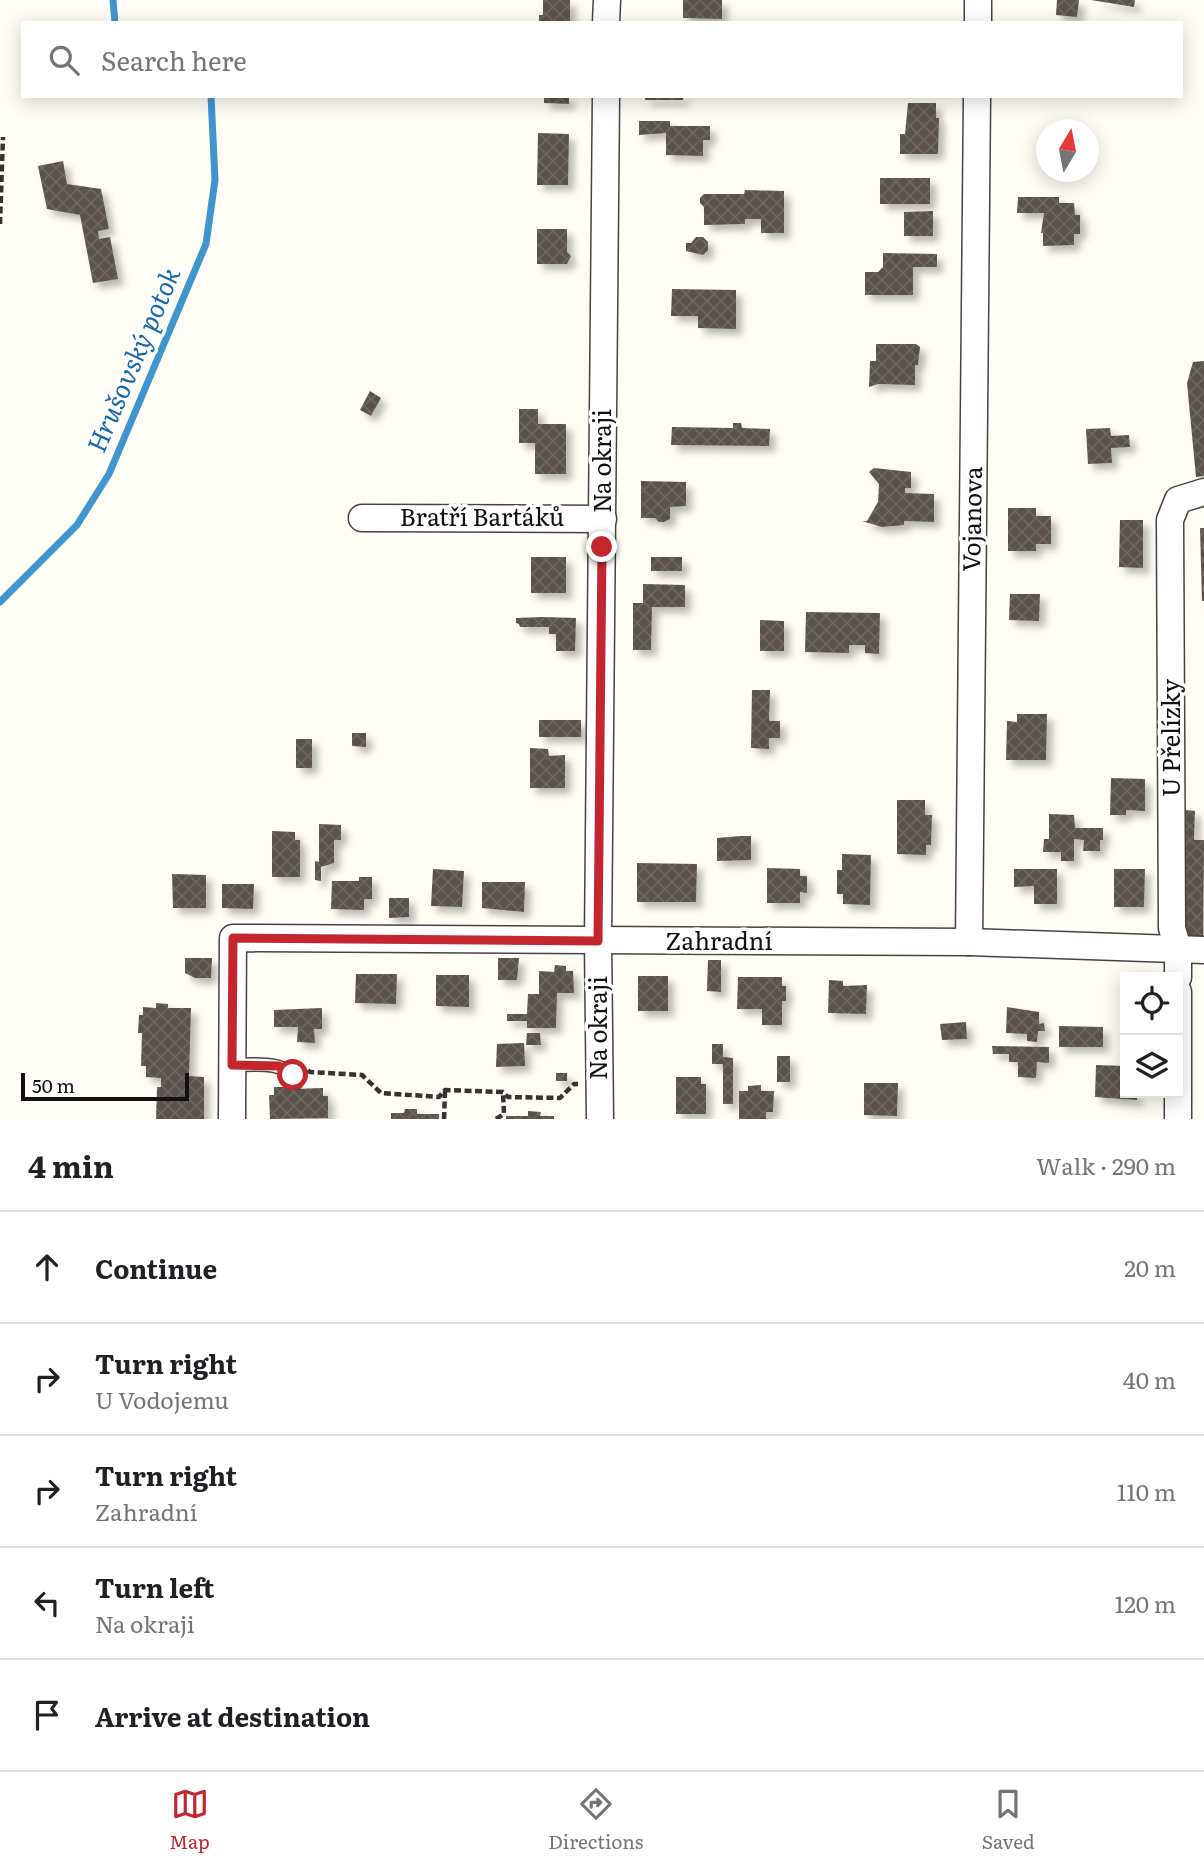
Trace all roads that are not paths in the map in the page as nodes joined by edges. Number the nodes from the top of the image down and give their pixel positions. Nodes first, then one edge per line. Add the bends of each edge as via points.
1 (607, 0) edge
2 (978, 0) edge
3 (606, 21) edge
4 (978, 21) edge
5 (606, 98) edge
6 (977, 98) edge
7 (1204, 492) edge
8 (362, 518) dead end
9 (603, 519) junction
10 (598, 941) junction
11 (969, 942) junction
12 (1178, 949) junction
13 (1204, 950) edge
14 (1178, 972) edge
15 (1178, 1035) edge
16 (232, 1065) junction
17 (296, 1083) dead end
18 (232, 1119) edge
19 (600, 1119) edge
20 (1178, 1119) edge

1 - 3 street
2 - 4 street
5 - 9 street, Na okraji
6 - 11 street, Vojanova
7 - 12 street, U Přelízky via 1178,500 1170,520 1172,928
8 - 9 street, Bratří Bartáků
9 - 10 street, Na okraji
10 - 11 street, Zahradní
10 - 16 street, Zahradní via 233,938
10 - 19 street, Na okraji
11 - 12 street, Zahradní
12 - 13 street, Zahradní
12 - 14 street, U Přelízky
15 - 20 street
16 - 17 lane via 279,1066 293,1075
16 - 18 street

